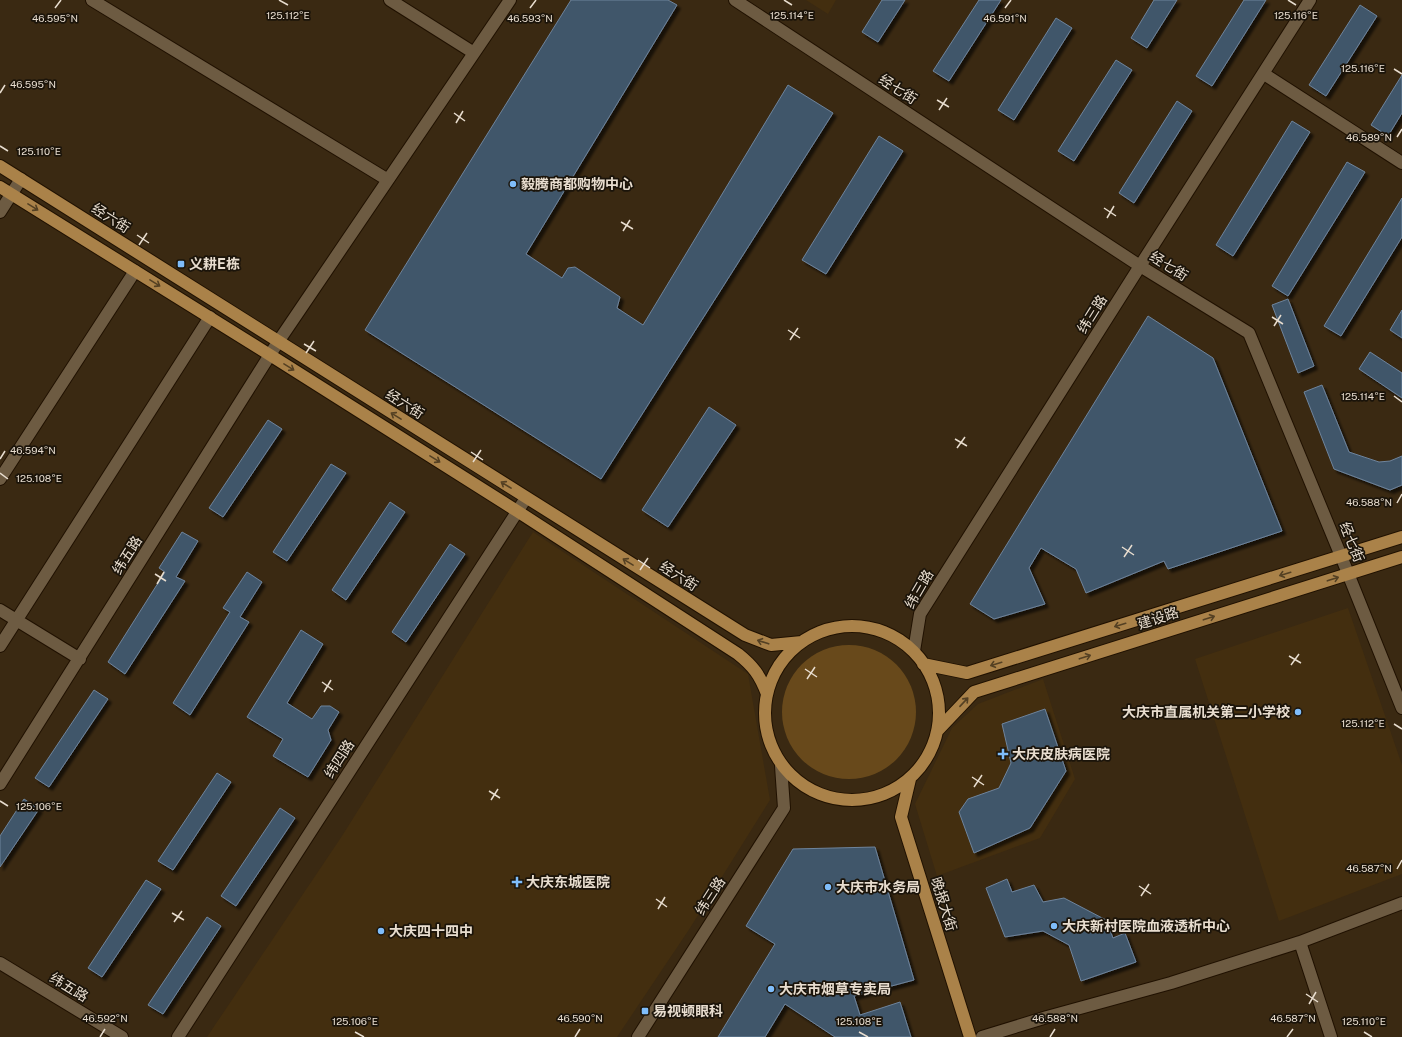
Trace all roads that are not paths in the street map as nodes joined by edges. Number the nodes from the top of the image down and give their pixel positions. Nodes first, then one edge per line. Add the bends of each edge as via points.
1 (92, 0) edge
2 (390, 0) edge
3 (510, 0) edge
4 (735, 0) edge
5 (1310, 0) edge
6 (474, 53) junction
7 (1264, 74) junction
8 (1402, 163) edge
9 (0, 166) edge
10 (21, 179) junction
11 (388, 180) junction
12 (0, 187) edge
13 (11, 194) junction
14 (0, 212) edge
15 (1140, 266) junction
16 (135, 271) junction
17 (210, 317) junction
18 (278, 342) junction
19 (270, 355) junction
20 (0, 479) edge
21 (526, 498) junction
22 (518, 511) junction
23 (1402, 537) edge
24 (1341, 556) junction
25 (1402, 557) edge
26 (1348, 574) junction
27 (0, 610) edge
28 (17, 621) junction
29 (802, 642) junction
30 (0, 646) edge
31 (914, 651) junction
32 (80, 659) junction
33 (923, 664) junction
34 (767, 694) junction
35 (1402, 708) edge
36 (938, 730) junction
37 (781, 766) junction
38 (910, 779) junction
39 (0, 784) edge
40 (1402, 903) edge
41 (1300, 942) junction
42 (0, 963) edge
43 (122, 1037) edge
44 (178, 1037) edge
45 (638, 1037) edge
46 (970, 1037) edge
47 (982, 1037) edge
48 (1331, 1037) edge

1 - 11 street
2 - 6 street
3 - 6 street, 纬五路
4 - 15 street, 经七街
5 - 7 street, 纬三路
6 - 11 street, 纬五路
7 - 8 street
7 - 15 street, 纬三路
9 - 10 main road, 经六街
10 - 13 street
10 - 18 main road, 经六街
11 - 18 street, 纬五路
12 - 13 main road
13 - 14 street
13 -> 16 main road
15 - 24 street, 经七街 via 1250,333
15 - 31 street, 纬三路 via 920,614
16 -> 17 main road
16 - 20 street
17 - 19 main road
17 - 28 street
18 - 19 street, 纬五路
21 -> 18 main road, 经六街
19 -> 22 main road
19 - 32 street, 纬五路
21 - 22 street, 纬四路
29 -> 21 main road, 经六街 via 771,645 746,635
22 - 34 main road via 738,654 758,673
22 - 44 street, 纬四路
23 - 24 main road, 建设路
24 - 26 street, 经七街
24 -> 33 main road, 建设路 via 967,673
25 - 26 main road, 建设路
26 - 35 street, 经七街
36 -> 26 main road, 建设路 via 974,692
27 - 28 street
28 - 30 street
28 - 32 street
29 - 31 main road via 834,627 863,626 891,634
29 - 34 main road via 784,657 770,682
31 - 33 main road
32 - 39 street, 纬五路
33 - 36 main road via 930,674 939,702
34 - 37 main road via 764,710 768,739
36 - 38 main road via 928,757
37 - 38 main road via 801,786 835,799 857,801 885,795
37 - 45 street, 纬三路 via 784,808
38 - 46 main road, 晚报大街 via 901,817
40 - 41 street
41 - 47 street via 1171,983
41 - 48 street
42 - 43 street, 纬五路

